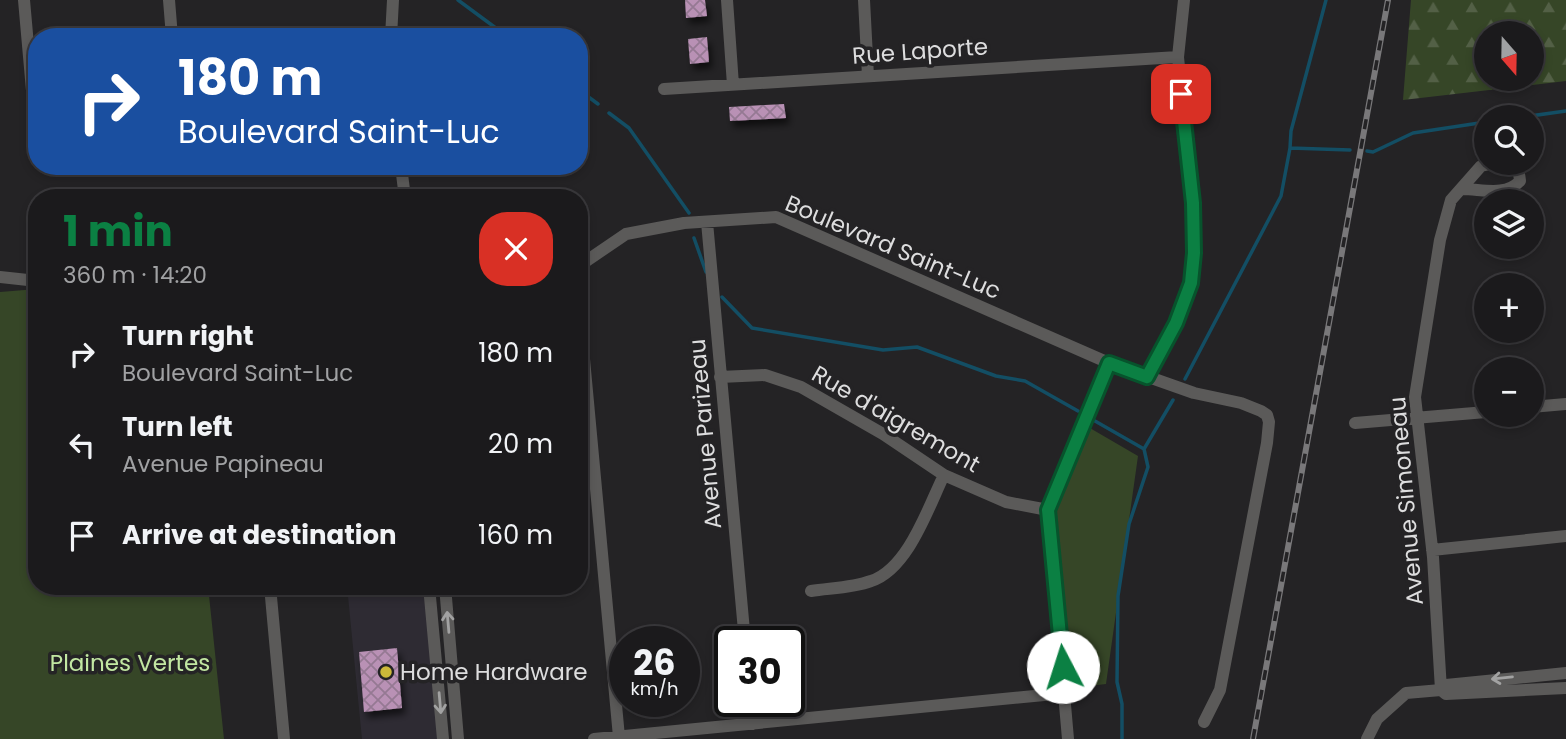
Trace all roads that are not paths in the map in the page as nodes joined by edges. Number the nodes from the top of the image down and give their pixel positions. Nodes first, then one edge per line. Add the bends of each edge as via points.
1 (24, 0) edge
2 (169, 0) edge
3 (393, 0) edge
4 (727, 0) edge
5 (863, 0) edge
6 (1184, 0) edge
7 (171, 28) edge
8 (391, 28) edge
9 (28, 56) edge
10 (1178, 57) junction
11 (868, 76) junction
12 (733, 85) junction
13 (663, 89) dead end
14 (1474, 173) edge
15 (1520, 175) edge
16 (1461, 189) junction
17 (707, 222) junction
18 (588, 260) edge
19 (0, 277) edge
20 (28, 280) edge
21 (1109, 363) junction
22 (720, 377) junction
23 (1147, 377) junction
24 (588, 402) edge
25 (1566, 404) edge
26 (1544, 406) edge
27 (1474, 413) edge
28 (1416, 419) junction
29 (1354, 423) dead end
30 (944, 475) junction
31 (1048, 510) junction
32 (1566, 536) edge
33 (1432, 550) junction
34 (811, 591) dead end
35 (271, 595) edge
36 (430, 595) edge
37 (446, 595) edge
38 (743, 626) edge
39 (1566, 673) edge
40 (1566, 688) edge
41 (1441, 690) junction
42 (1065, 694) junction
43 (752, 717) edge
44 (1204, 722) dead end
45 (753, 724) junction
46 (619, 737) junction
47 (284, 739) edge
48 (443, 739) edge
49 (458, 739) edge
50 (594, 739) edge
51 (1068, 739) edge
52 (1367, 739) edge

1 - 9 street
2 - 7 street
3 - 8 street
4 - 12 street
5 - 11 street
6 - 10 street
10 - 11 street, Rue Laporte
10 - 23 street via 1194,253 1191,283 1176,323
11 - 12 street, Rue Laporte
12 - 13 street, Rue Laporte
14 - 16 street, Avenue Simoneau
15 - 16 street via 1514,188 1501,192
16 - 28 street, Avenue Simoneau via 1451,200 1440,240 1415,397
17 - 18 street, Boulevard Saint-Luc via 626,234
17 - 21 street, Boulevard Saint-Luc via 776,217
17 - 22 street, Avenue Parizeau
19 - 20 street
21 - 23 street, Boulevard Saint-Luc
21 - 31 street
22 - 30 street, Rue d'aigremont via 765,375 801,387
22 - 38 street, Avenue Parizeau
23 - 44 street, Boulevard Saint-Luc via 1241,403 1267,415 1269,422 1220,690
24 - 46 street
25 - 26 street
27 - 28 street
28 - 29 street
28 - 33 street, Avenue Simoneau
30 - 31 street, Rue d'aigremont via 1006,502
30 - 34 street via 905,554 888,572 871,582
31 - 42 street
32 - 33 street
33 - 41 street, Avenue Simoneau
35 - 47 street
36 -> 48 street
49 -> 37 street
39 -> 41 street via 1446,685
40 - 41 street via 1446,694
41 - 52 street via 1406,692 1377,719
42 - 45 street
42 - 51 street
43 - 45 street
45 - 46 street
46 - 50 street

